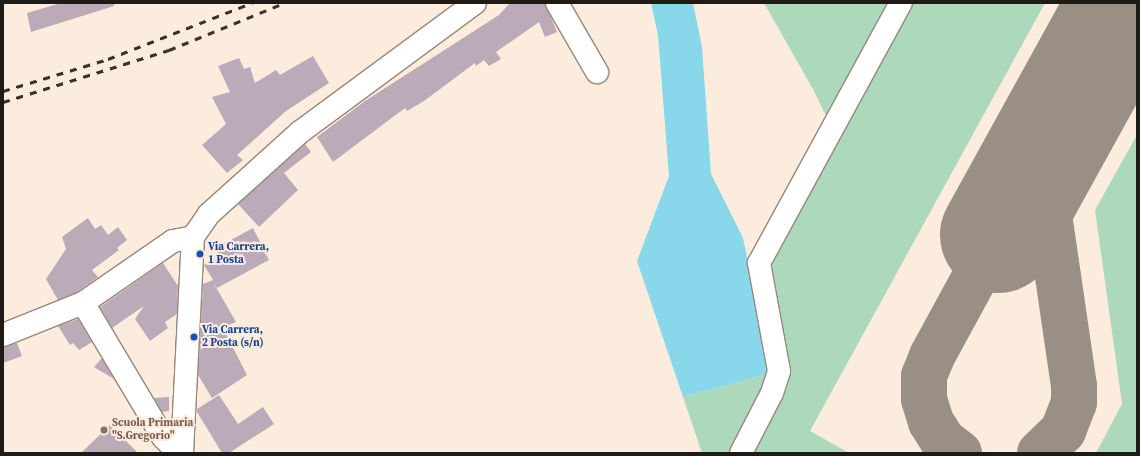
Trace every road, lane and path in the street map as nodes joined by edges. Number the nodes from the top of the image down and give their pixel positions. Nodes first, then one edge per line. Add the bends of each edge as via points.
1 (475, 3) edge
2 (557, 3) edge
3 (901, 3) edge
4 (596, 72) dead end
5 (193, 237) junction
6 (83, 302) junction
7 (3, 335) edge
8 (178, 453) edge
9 (182, 453) edge
10 (741, 453) edge

1 - 5 street via 300,132 209,214
2 - 4 street
3 - 10 street via 759,263 778,371 772,392
5 - 6 street via 172,241
5 - 9 street
6 - 7 street
6 - 8 street via 163,437

